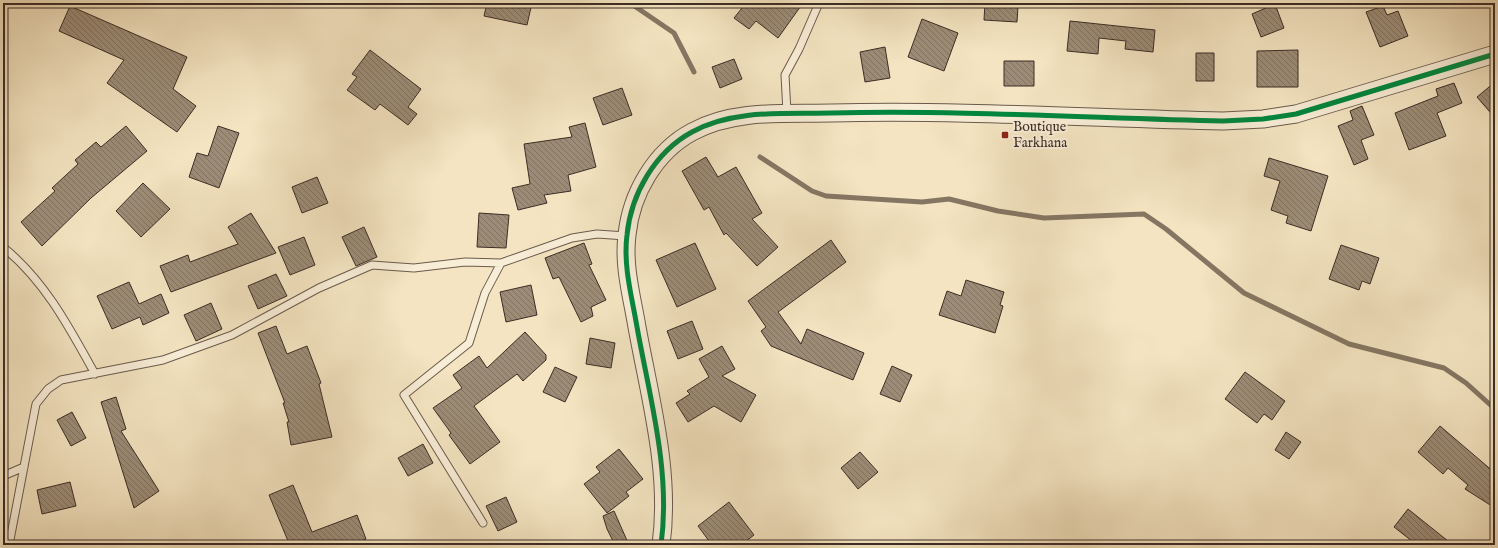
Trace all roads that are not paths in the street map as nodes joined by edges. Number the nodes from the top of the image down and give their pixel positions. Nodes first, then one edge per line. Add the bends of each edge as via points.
1 (819, 3) edge
2 (1495, 54) edge
3 (788, 114) junction
4 (626, 236) junction
5 (3, 247) edge
6 (501, 263) junction
7 (95, 374) junction
8 (24, 467) junction
9 (3, 476) edge
10 (483, 523) dead end
11 (9, 545) edge
12 (661, 545) edge

1 - 3 lane via 785,75
2 - 3 street via 1296,114 1263,119 1223,122 886,112
3 - 4 street via 723,120 692,131 666,150 647,176 633,206
4 - 6 lane via 597,234 572,238
4 - 12 street via 628,277 661,460 664,496
5 - 7 lane via 38,280 63,316
6 - 7 lane via 453,263 414,268 372,264 319,288 232,335 163,360
6 - 10 lane via 485,293 469,343 404,395
7 - 8 lane via 61,380 48,389 36,404
8 - 9 lane
8 - 11 lane

